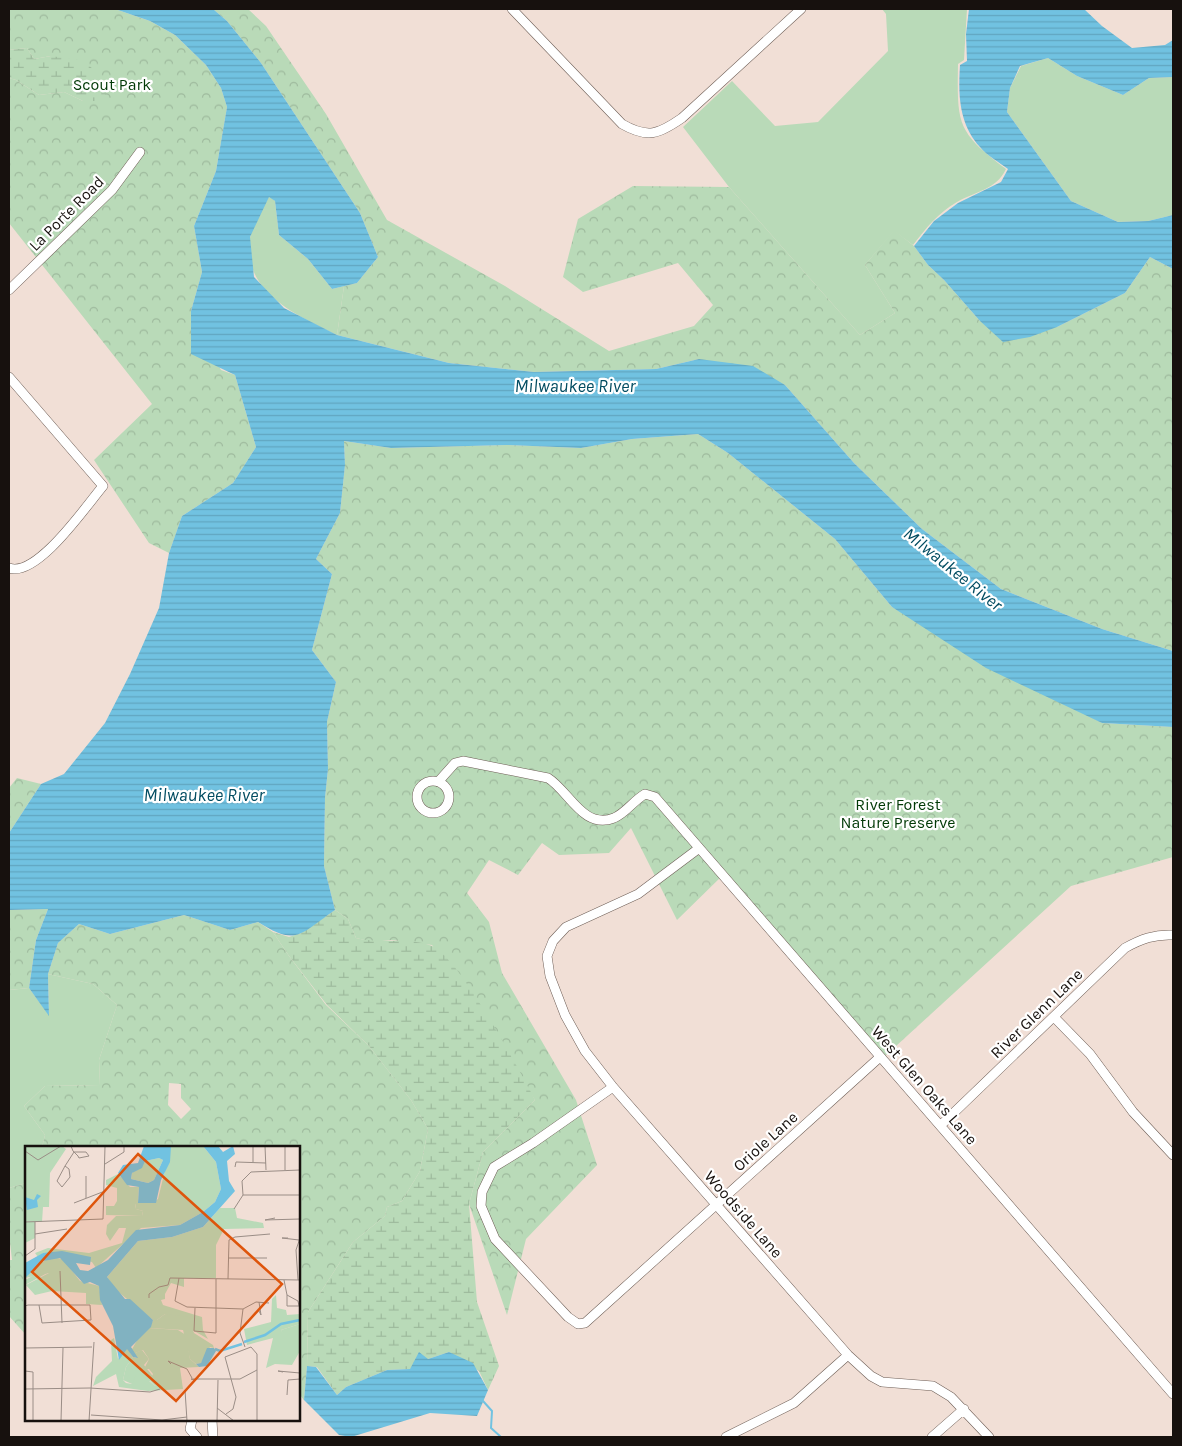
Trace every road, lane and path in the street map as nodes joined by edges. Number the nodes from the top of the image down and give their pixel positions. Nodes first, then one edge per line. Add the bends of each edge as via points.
1 (512, 9) edge
2 (801, 9) edge
3 (140, 152) dead end
4 (9, 290) edge
5 (9, 377) edge
6 (11, 569) edge
7 (438, 782) dead end
8 (698, 849) junction
9 (1173, 935) edge
10 (1054, 1018) junction
11 (880, 1057) junction
12 (613, 1087) junction
13 (940, 1125) junction
14 (1173, 1155) edge
15 (716, 1205) junction
16 (848, 1355) junction
17 (1173, 1394) edge
18 (964, 1409) junction
19 (192, 1421) edge
20 (212, 1421) edge
21 (197, 1437) edge
22 (213, 1437) edge
23 (726, 1437) edge
24 (932, 1437) edge
25 (989, 1437) edge

1 - 2 street via 622,124 634,131 648,133 661,132 682,118
3 - 4 street, La Porte Road via 112,190
5 - 6 street via 103,486 41,559 26,568
7 - 8 street, West Glen Oaks Lane via 455,762 463,761 548,778 559,785 589,818 602,820 613,819 645,794 655,797
8 - 11 street, West Glen Oaks Lane
8 - 12 street, Woodside Lane via 638,894 566,927 553,941 548,956 556,996 574,1035
9 - 10 street, River Glenn Lane via 1140,940 1125,948
10 - 13 street, River Glenn Lane
10 - 14 street via 1090,1054 1133,1112
11 - 13 street, West Glen Oaks Lane
11 - 15 street, Oriole Lane
12 - 15 street, Woodside Lane
12 - 15 street, Oriole Lane via 494,1167 482,1192 481,1206 495,1239 568,1317 578,1324 586,1323
13 - 17 street, West Glen Oaks Lane
15 - 16 street, Woodside Lane
16 - 18 street, Woodside Lane via 882,1382 933,1386
16 - 23 street via 790,1406
18 - 24 street
18 - 25 street, Woodside Lane
19 - 21 street via 190,1429
20 - 22 street

